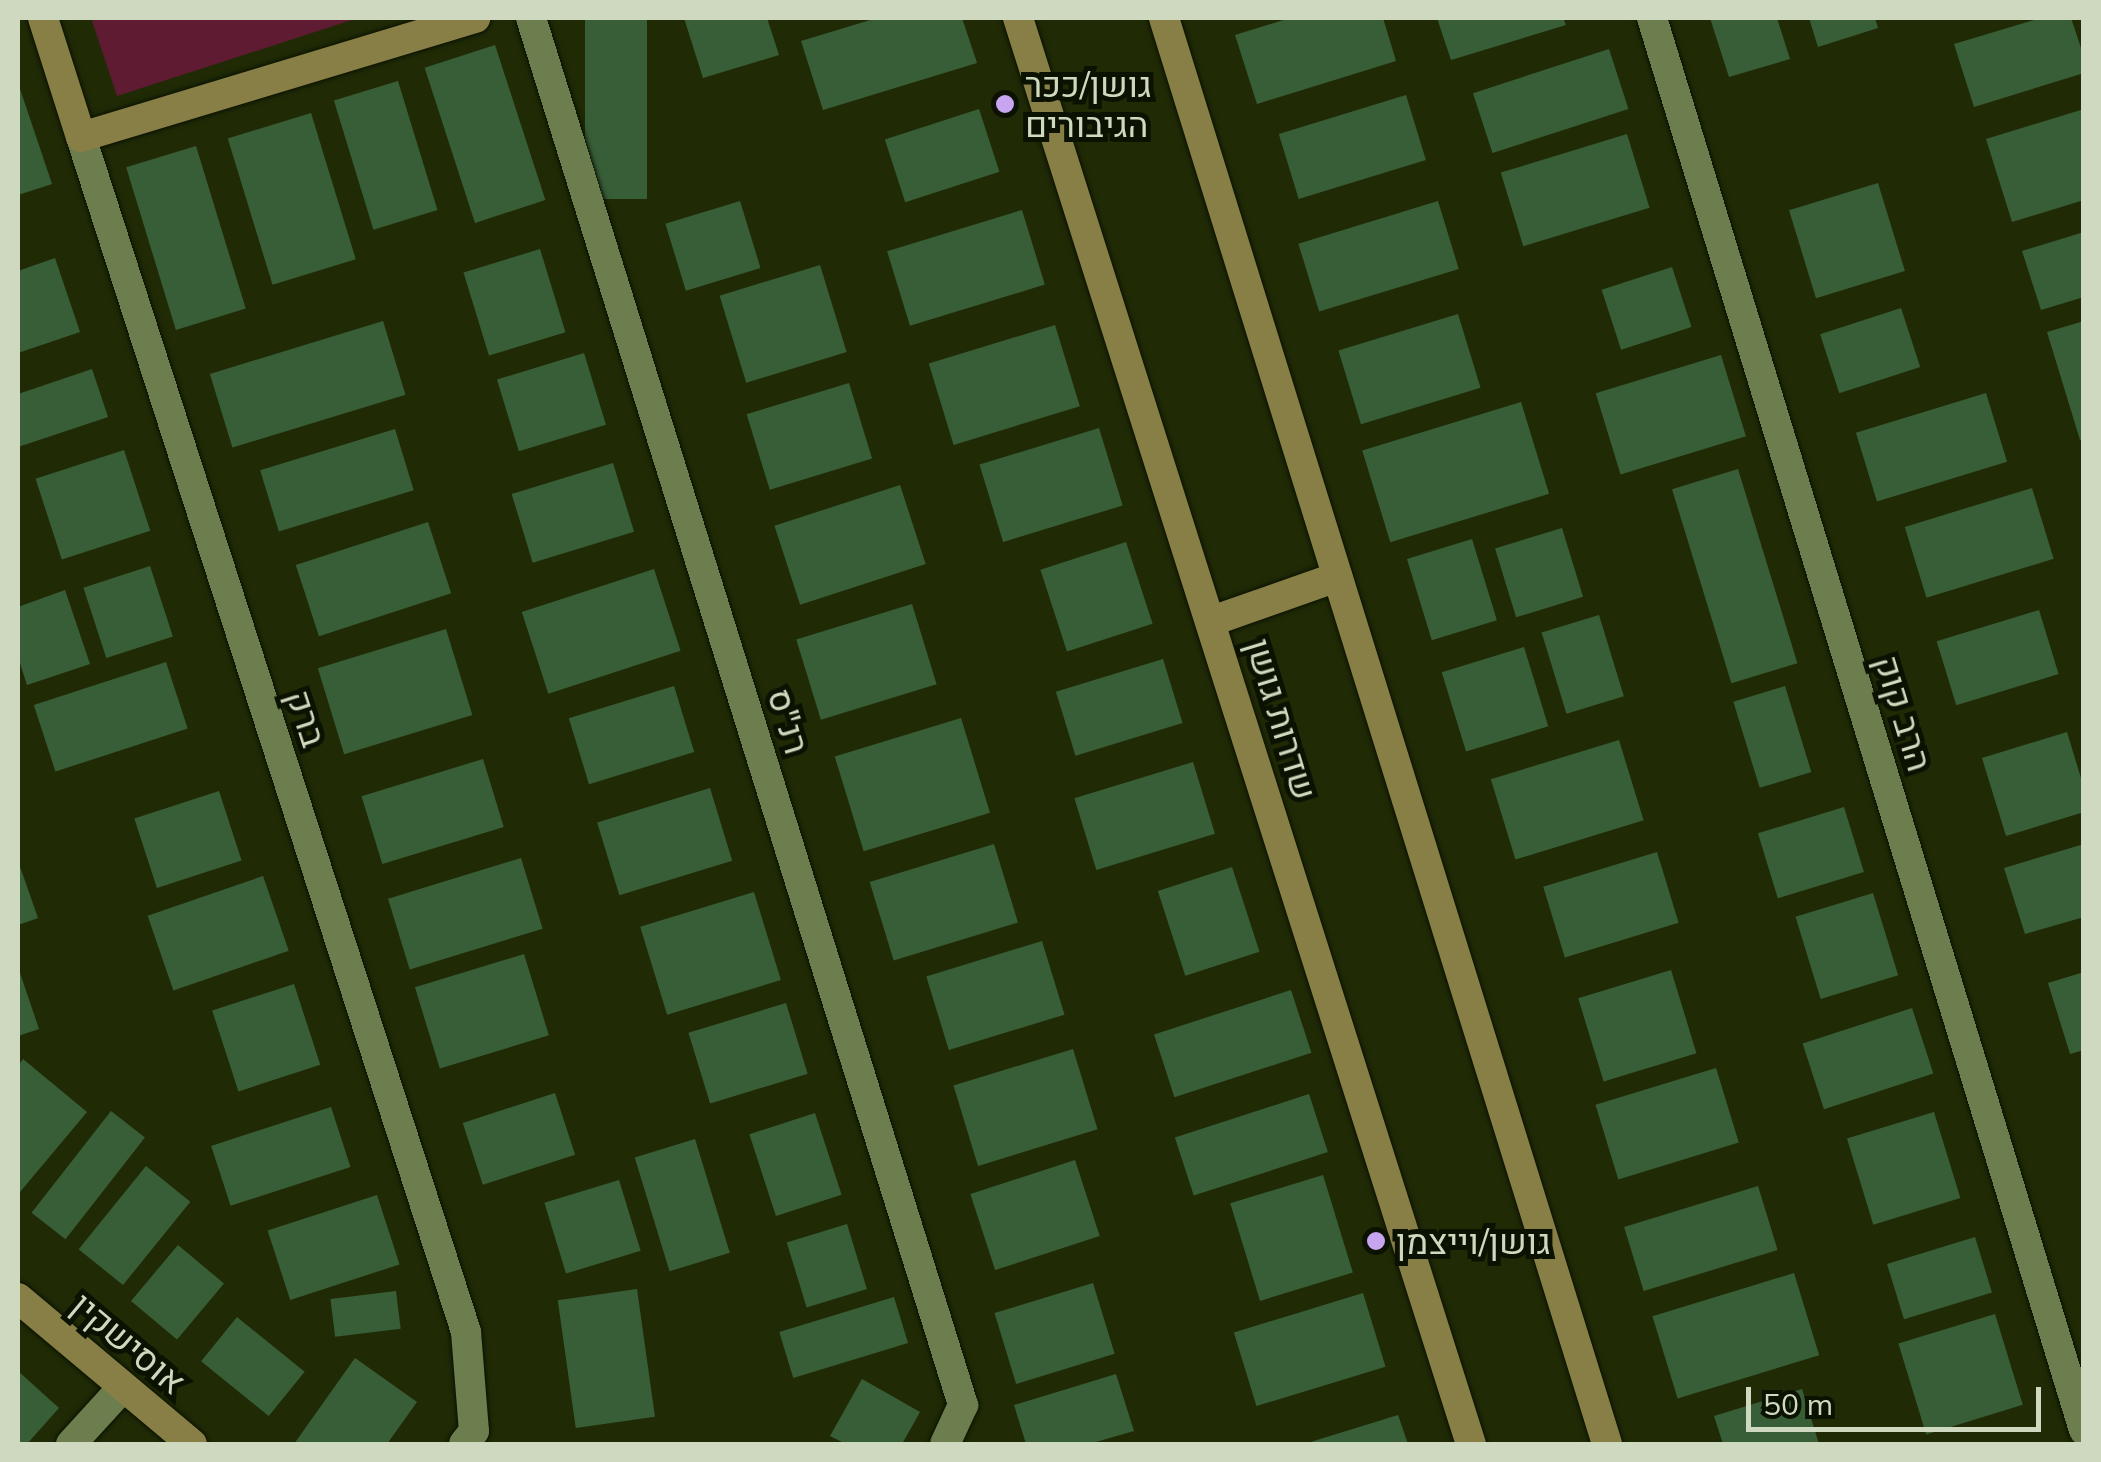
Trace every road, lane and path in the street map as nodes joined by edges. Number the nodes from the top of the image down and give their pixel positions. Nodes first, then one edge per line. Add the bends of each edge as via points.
1 (43, 18) edge
2 (474, 18) edge
3 (532, 18) edge
4 (1018, 18) edge
5 (1164, 18) edge
6 (1652, 18) edge
7 (81, 137) junction
8 (1336, 576) junction
9 (1212, 620) junction
10 (18, 1298) edge
11 (123, 1387) junction
12 (2084, 1430) edge
13 (1598, 1436) edge
14 (70, 1444) edge
15 (192, 1444) edge
16 (464, 1444) edge
17 (945, 1444) edge
18 (1471, 1444) edge

1 - 7 street, ברק
2 - 7 street
3 - 17 street, רנ"ס via 963,1406
4 - 9 street, שדרות גושן
5 - 8 street
6 - 12 street, הרב קוק
7 - 16 street, ברק via 466,1332 474,1430
8 - 9 street
8 - 13 street
9 - 18 street, שדרות גושן
10 - 11 street, אוסישקין
11 - 14 street
11 - 15 street, אוסישקין

